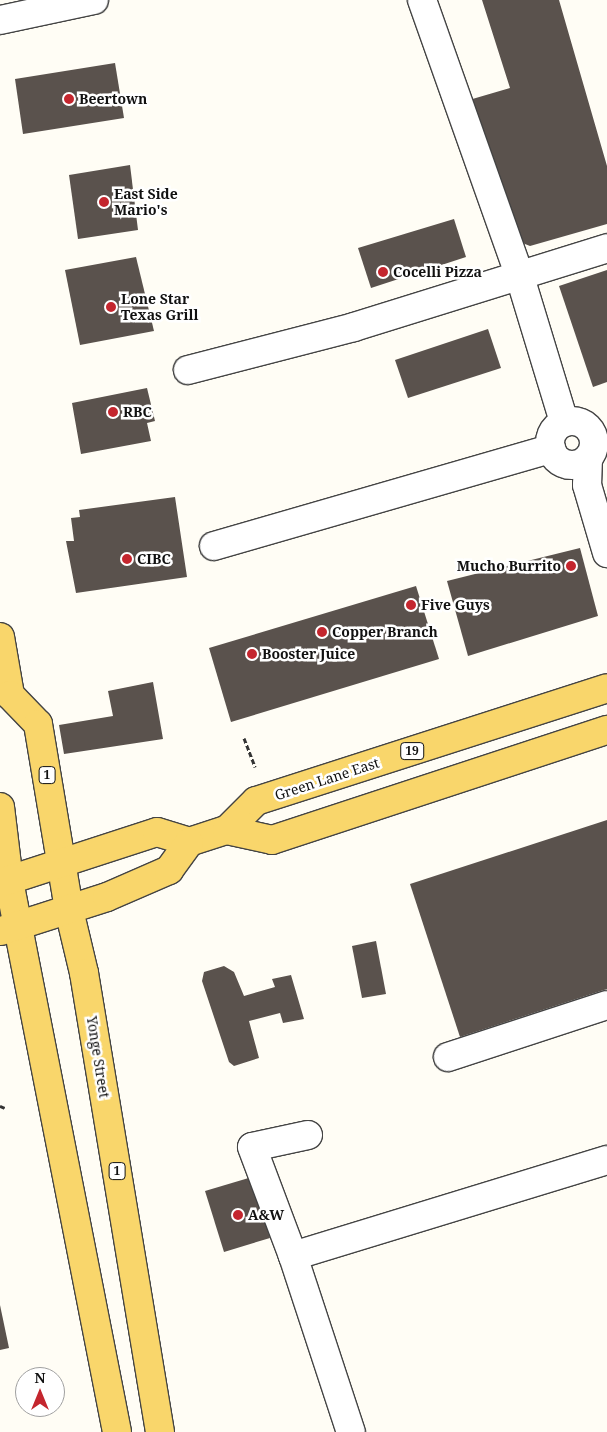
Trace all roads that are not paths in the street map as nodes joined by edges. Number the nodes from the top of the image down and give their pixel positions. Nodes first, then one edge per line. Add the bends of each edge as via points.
1 (94, 0) edge
2 (422, 0) edge
3 (0, 20) edge
4 (607, 248) edge
5 (520, 277) junction
6 (188, 370) dead end
7 (564, 422) junction
8 (597, 445) edge
9 (551, 449) junction
10 (214, 546) dead end
11 (607, 553) edge
12 (0, 637) edge
13 (607, 688) edge
14 (5, 704) edge
15 (606, 732) edge
16 (0, 807) edge
17 (227, 830) junction
18 (189, 842) junction
19 (64, 866) junction
20 (5, 882) edge
21 (69, 910) junction
22 (9, 928) edge
23 (607, 1005) edge
24 (448, 1057) dead end
25 (308, 1135) dead end
26 (607, 1160) edge
27 (293, 1256) junction
28 (117, 1432) edge
29 (160, 1432) edge
30 (350, 1432) edge

1 - 3 lane
2 - 5 lane
4 - 5 lane
5 - 6 lane
5 - 7 lane
7 - 8 lane via 588,427
7 - 9 lane via 552,432
8 - 9 lane via 568,464
8 - 11 lane via 587,485
9 - 10 lane
12 - 14 main road, Yonge Street / 1
13 - 17 main road, Green Lane East / 19 via 256,802
14 - 19 main road, Yonge Street / 1 via 38,724
15 - 17 main road via 272,840
16 - 20 main road
17 - 18 main road, Green Lane East / 19
18 - 19 main road via 157,832
18 - 21 main road via 169,870
19 - 20 main road
19 - 21 main road, Yonge Street / 1
20 - 22 main road
21 - 22 main road
21 - 29 main road, Yonge Street / 1 via 84,973
22 - 28 main road
23 - 24 lane
25 - 27 lane via 252,1147
26 - 27 lane
27 - 30 lane

